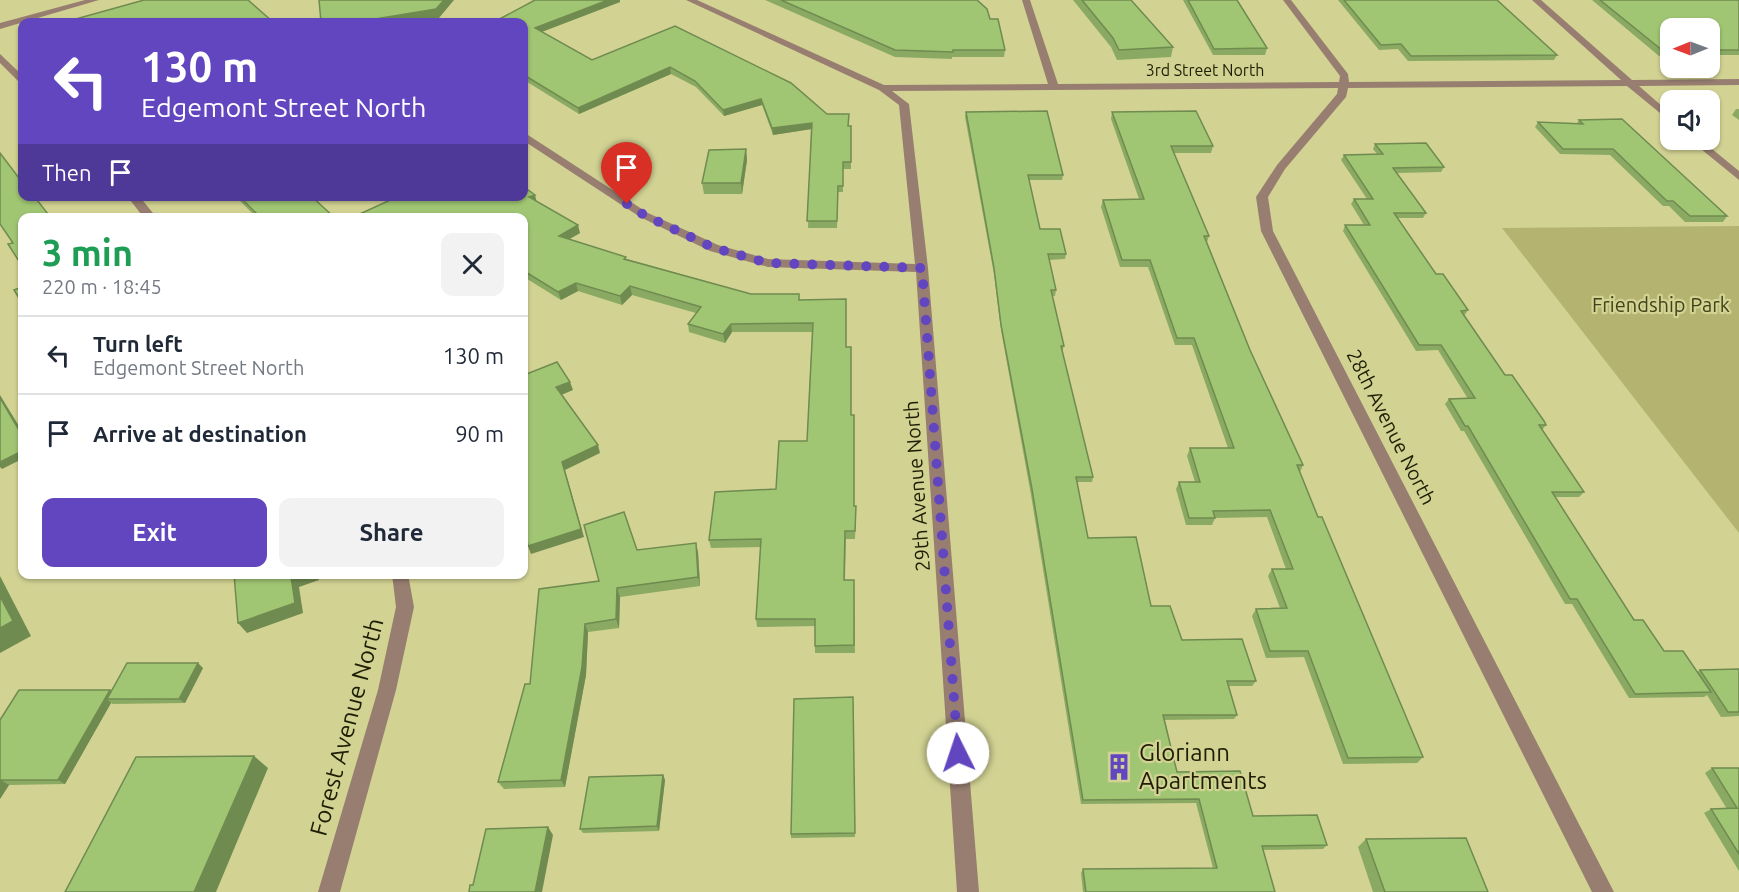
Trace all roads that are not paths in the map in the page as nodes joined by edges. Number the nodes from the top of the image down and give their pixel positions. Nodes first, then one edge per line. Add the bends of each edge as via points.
1 (94, 0) edge
2 (690, 0) edge
3 (1026, 0) edge
4 (1287, 0) edge
5 (1536, 0) edge
6 (29, 18) edge
7 (18, 21) edge
8 (0, 26) edge
9 (0, 57) edge
10 (18, 76) edge
11 (1739, 82) edge
12 (1630, 83) junction
13 (1344, 85) junction
14 (1054, 86) junction
15 (882, 88) junction
16 (1660, 109) edge
17 (528, 140) edge
18 (1707, 150) edge
19 (1739, 177) edge
20 (136, 201) edge
21 (147, 213) edge
22 (922, 268) junction
23 (401, 579) edge
24 (329, 892) edge
25 (968, 892) edge
26 (1603, 892) edge

1 - 6 street
2 - 15 street, 3rd Street North
3 - 14 street
4 - 13 street via 1345,76
5 - 12 street
7 - 8 street
9 - 10 street
11 - 12 street, 3rd Street North
12 - 13 street, 3rd Street North
12 - 16 street
13 - 14 street, 3rd Street North
13 - 26 street, 28th Avenue North via 1342,95 1281,167 1262,197 1267,231
14 - 15 street, 3rd Street North
15 - 22 street, 29th Avenue North via 904,104
17 - 22 street via 644,215 714,248 768,263
18 - 19 street
20 - 21 street
22 - 25 street, 29th Avenue North
23 - 24 street, Forest Avenue North via 405,607 387,690

